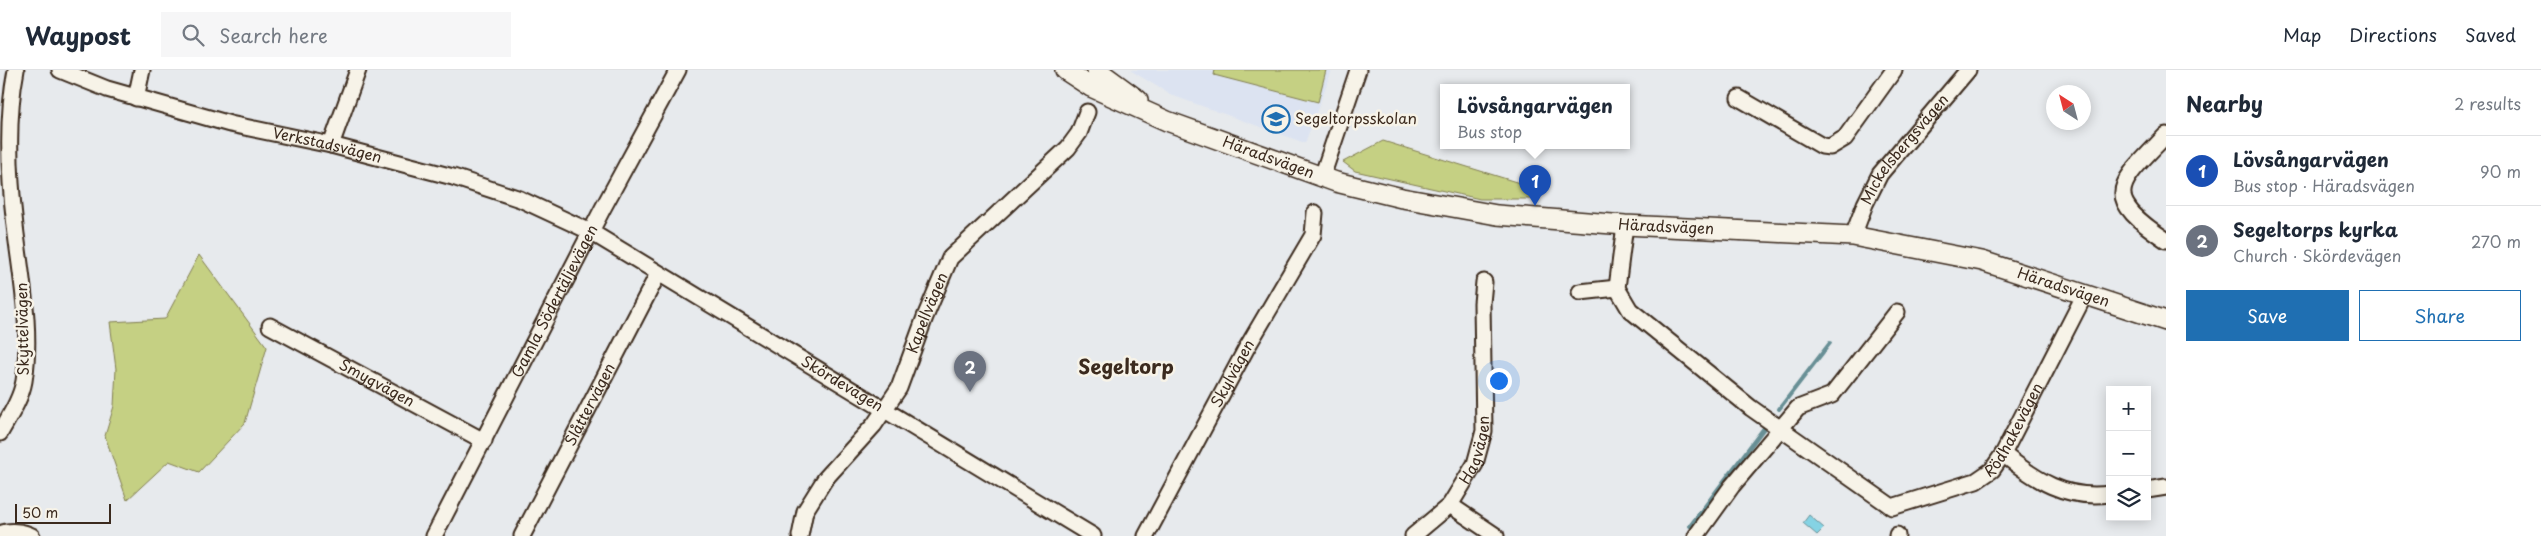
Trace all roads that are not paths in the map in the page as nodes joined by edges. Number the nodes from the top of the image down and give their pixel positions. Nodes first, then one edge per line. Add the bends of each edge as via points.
1 (16, 70) edge
2 (60, 70) edge
3 (142, 70) edge
4 (358, 70) edge
5 (678, 70) edge
6 (1065, 70) edge
7 (1097, 70) edge
8 (1358, 70) edge
9 (1894, 70) edge
10 (1968, 70) edge
11 (136, 98) junction
12 (1739, 98) dead end
13 (1087, 112) dead end
14 (1168, 121) junction
15 (2166, 135) edge
16 (331, 145) junction
17 (1322, 177) junction
18 (1315, 212) dead end
19 (1625, 225) junction
20 (590, 232) junction
21 (1853, 236) junction
22 (2166, 240) edge
23 (658, 274) junction
24 (1484, 282) dead end
25 (1617, 288) junction
26 (1580, 292) dead end
27 (2085, 294) junction
28 (1898, 312) dead end
29 (2166, 321) edge
30 (270, 326) dead end
31 (886, 410) junction
32 (1781, 428) junction
33 (0, 433) edge
34 (484, 441) junction
35 (2003, 454) junction
36 (2166, 487) edge
37 (2151, 489) edge
38 (2106, 494) edge
39 (1450, 505) junction
40 (2, 531) edge
41 (32, 536) edge
42 (434, 536) edge
43 (522, 536) edge
44 (800, 536) edge
45 (1093, 536) edge
46 (1146, 536) edge
47 (1413, 536) edge
48 (1496, 536) edge
49 (1696, 536) edge

1 - 33 street, Skyttelvägen via 9,132 14,223 26,312 26,352 24,383
2 - 11 street, Verkstadsvägen
3 - 11 street
4 - 16 street
5 - 20 street, Gamla Södertäljevägen
6 - 14 street, Häradsvägen via 1091,87
7 - 14 street, Häradsvägen
8 - 17 street
9 - 12 street via 1845,138 1830,147 1822,146
10 - 21 street, Mickelsbergsvägen via 1880,174
11 - 16 street, Verkstadsvägen via 230,124
13 - 31 street, Kapellvägen via 1079,133 1068,148 950,258 899,388
14 - 17 street, Häradsvägen
15 - 22 street via 2126,178 2121,197 2130,212
16 - 20 street, Verkstadsvägen via 453,177 520,200
17 - 19 street, Häradsvägen via 1402,198 1497,215
18 - 46 street, Skylvägen via 1312,235 1246,349
19 - 21 street, Häradsvägen
19 - 25 street
20 - 23 street, Skördevägen
20 - 34 street, Gamla Södertäljevägen
21 - 27 street, Häradsvägen via 1982,261
23 - 31 street, Skördevägen
23 - 43 street, Slåttervägen
24 - 39 street, Hagvägen via 1484,431 1475,464
25 - 26 street
25 - 32 street via 1630,310 1751,408
27 - 29 street, Häradsvägen
27 - 35 street, Rödhakevägen
28 - 32 street via 1832,395 1798,408
30 - 34 street, Smygvägen
31 - 44 street, Kapellvägen via 825,479 805,511
31 - 45 street, Skördevägen
32 - 35 street, Rödhakevägen via 1892,506 1976,482 1992,470
32 - 49 street via 1732,486
34 - 42 street, Gamla Södertäljevägen
35 - 38 street via 2030,476 2062,492
36 - 37 street
39 - 47 street, Hagvägen
39 - 48 street
40 - 41 street via 26,532

